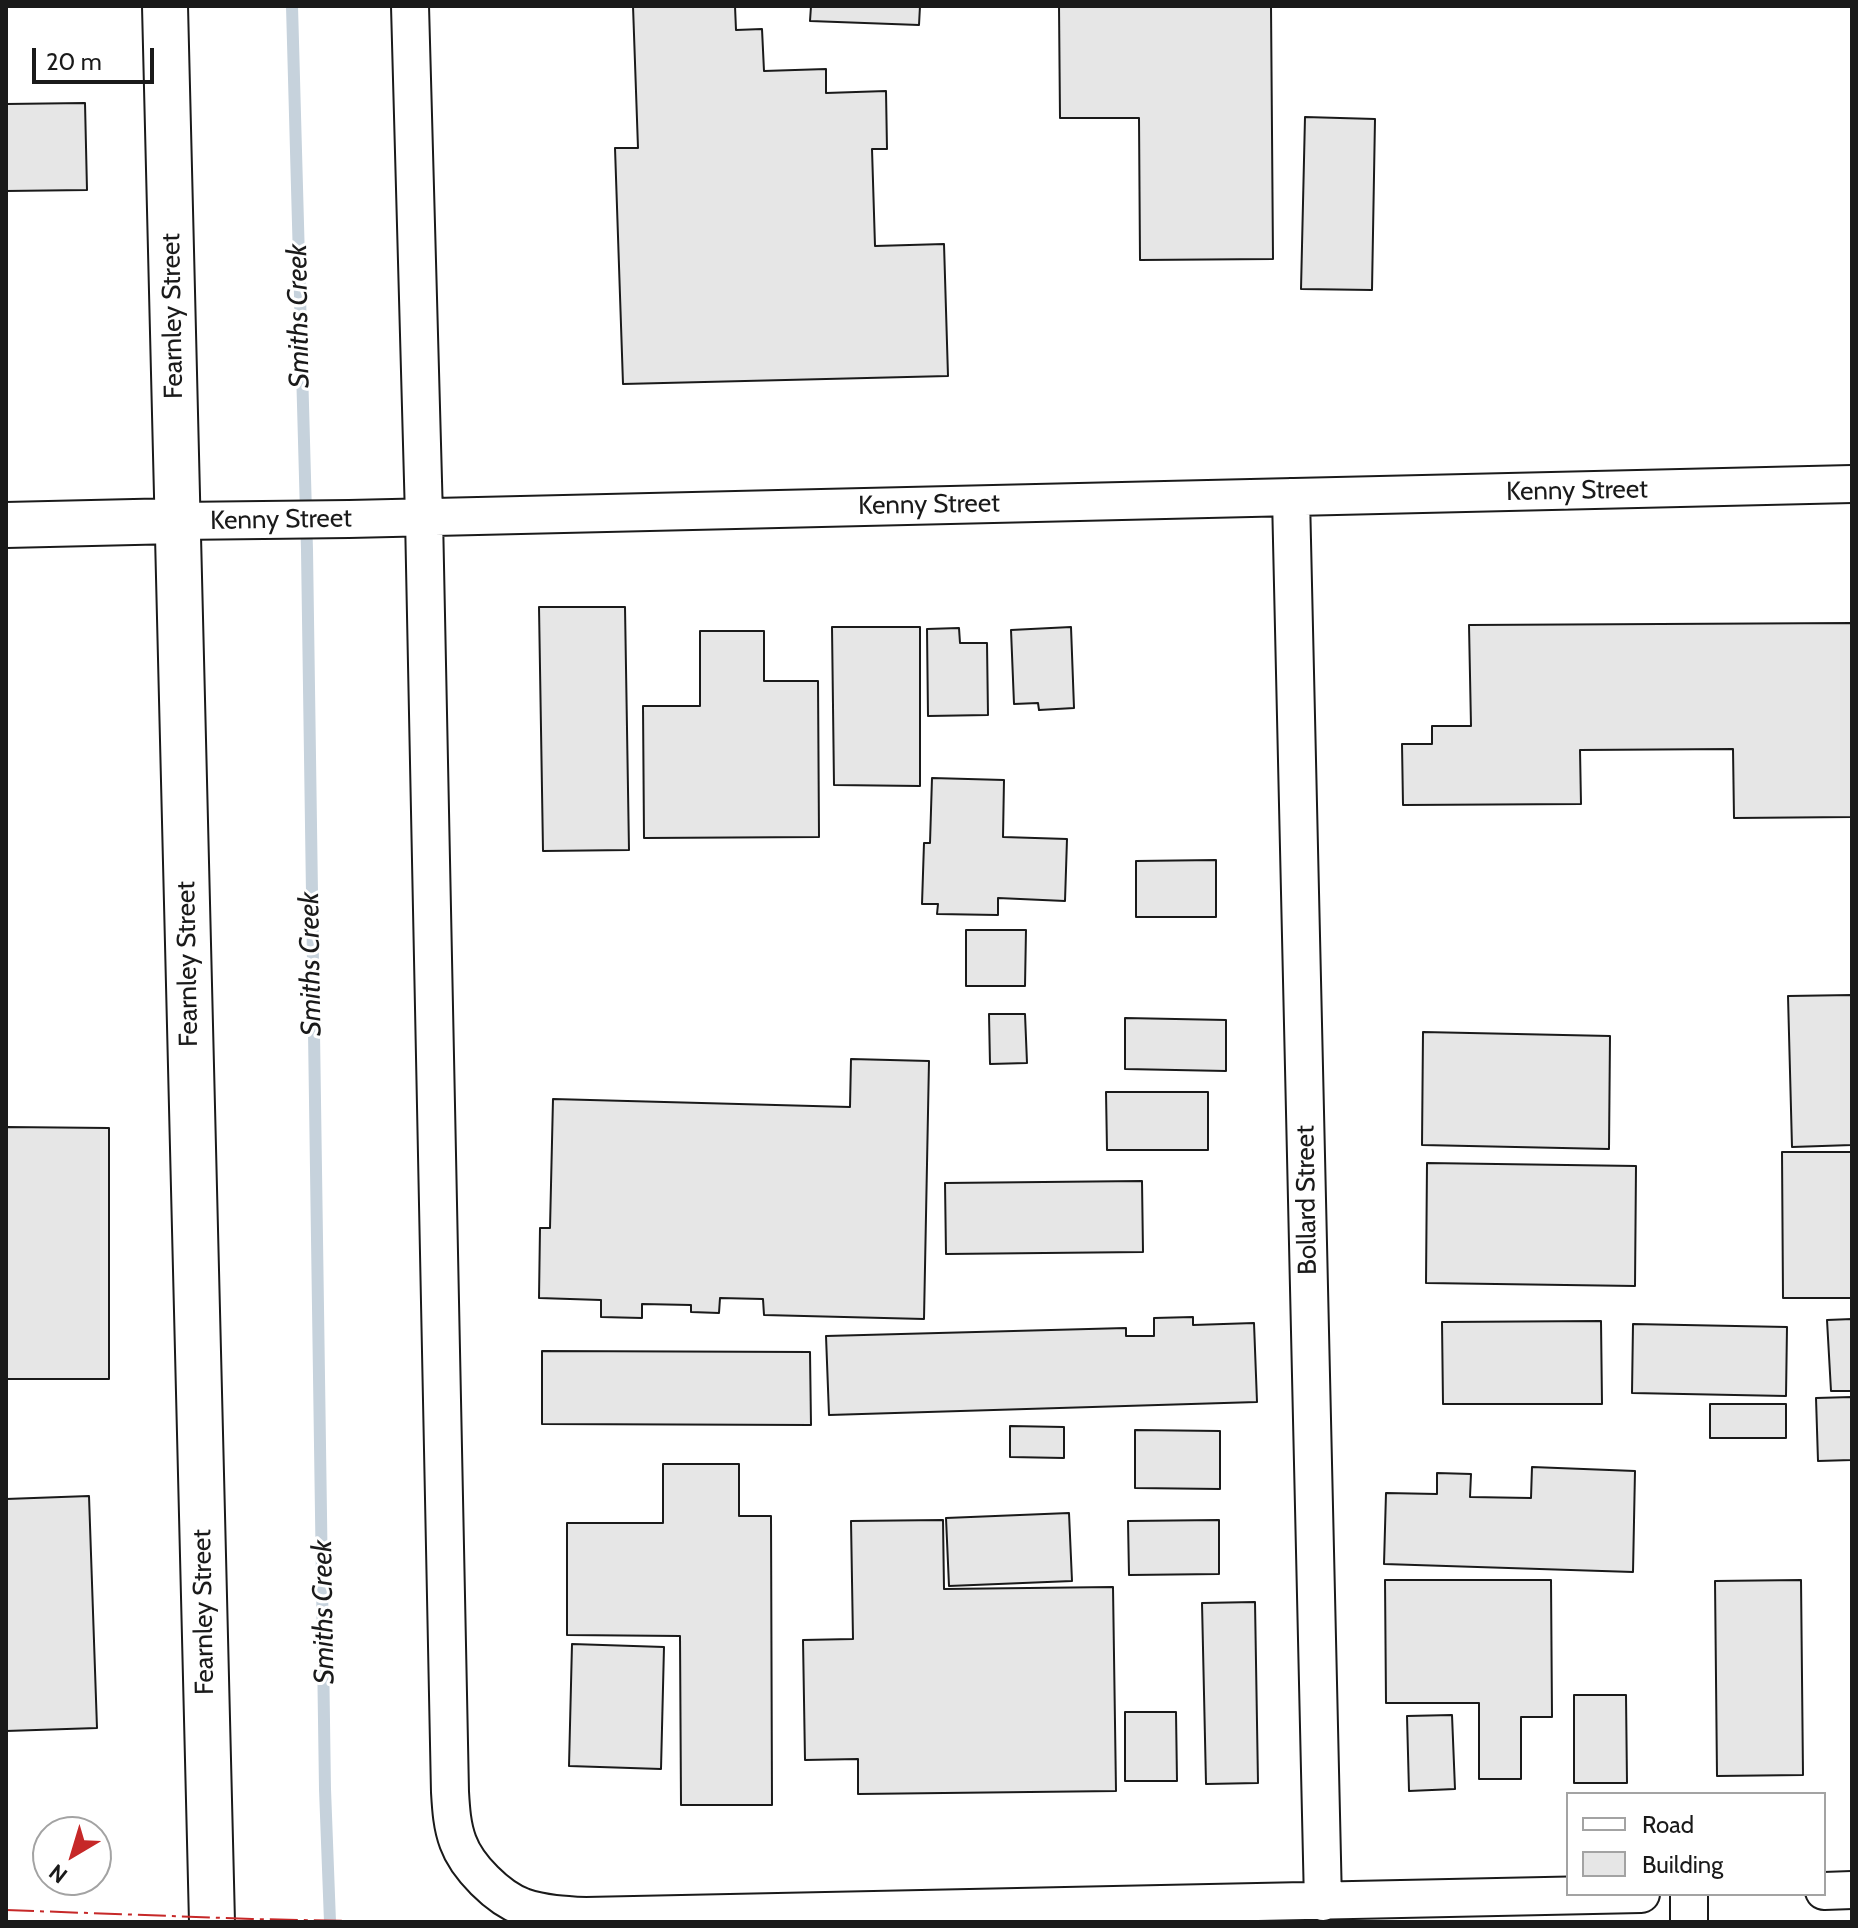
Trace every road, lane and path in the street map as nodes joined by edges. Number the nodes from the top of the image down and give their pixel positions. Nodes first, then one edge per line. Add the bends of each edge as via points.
1 (165, 6) edge
2 (410, 6) edge
3 (1852, 484) edge
4 (1291, 497) junction
5 (424, 517) junction
6 (177, 521) junction
7 (6, 525) edge
8 (1852, 1890) edge
9 (1826, 1891) edge
10 (1566, 1896) edge
11 (1689, 1896) edge
12 (1323, 1902) junction
13 (212, 1922) edge
14 (1689, 1922) edge

1 - 6 street, Fearnley Street
2 - 5 street
3 - 4 street, Kenny Street
4 - 5 street, Kenny Street
4 - 12 street, Bollard Street
5 - 6 street, Kenny Street
5 - 12 street via 450,1792 458,1842 470,1865 521,1906 586,1916
6 - 7 street, Kenny Street
6 - 13 street, Fearnley Street
8 - 9 street
10 - 12 street
11 - 14 street

